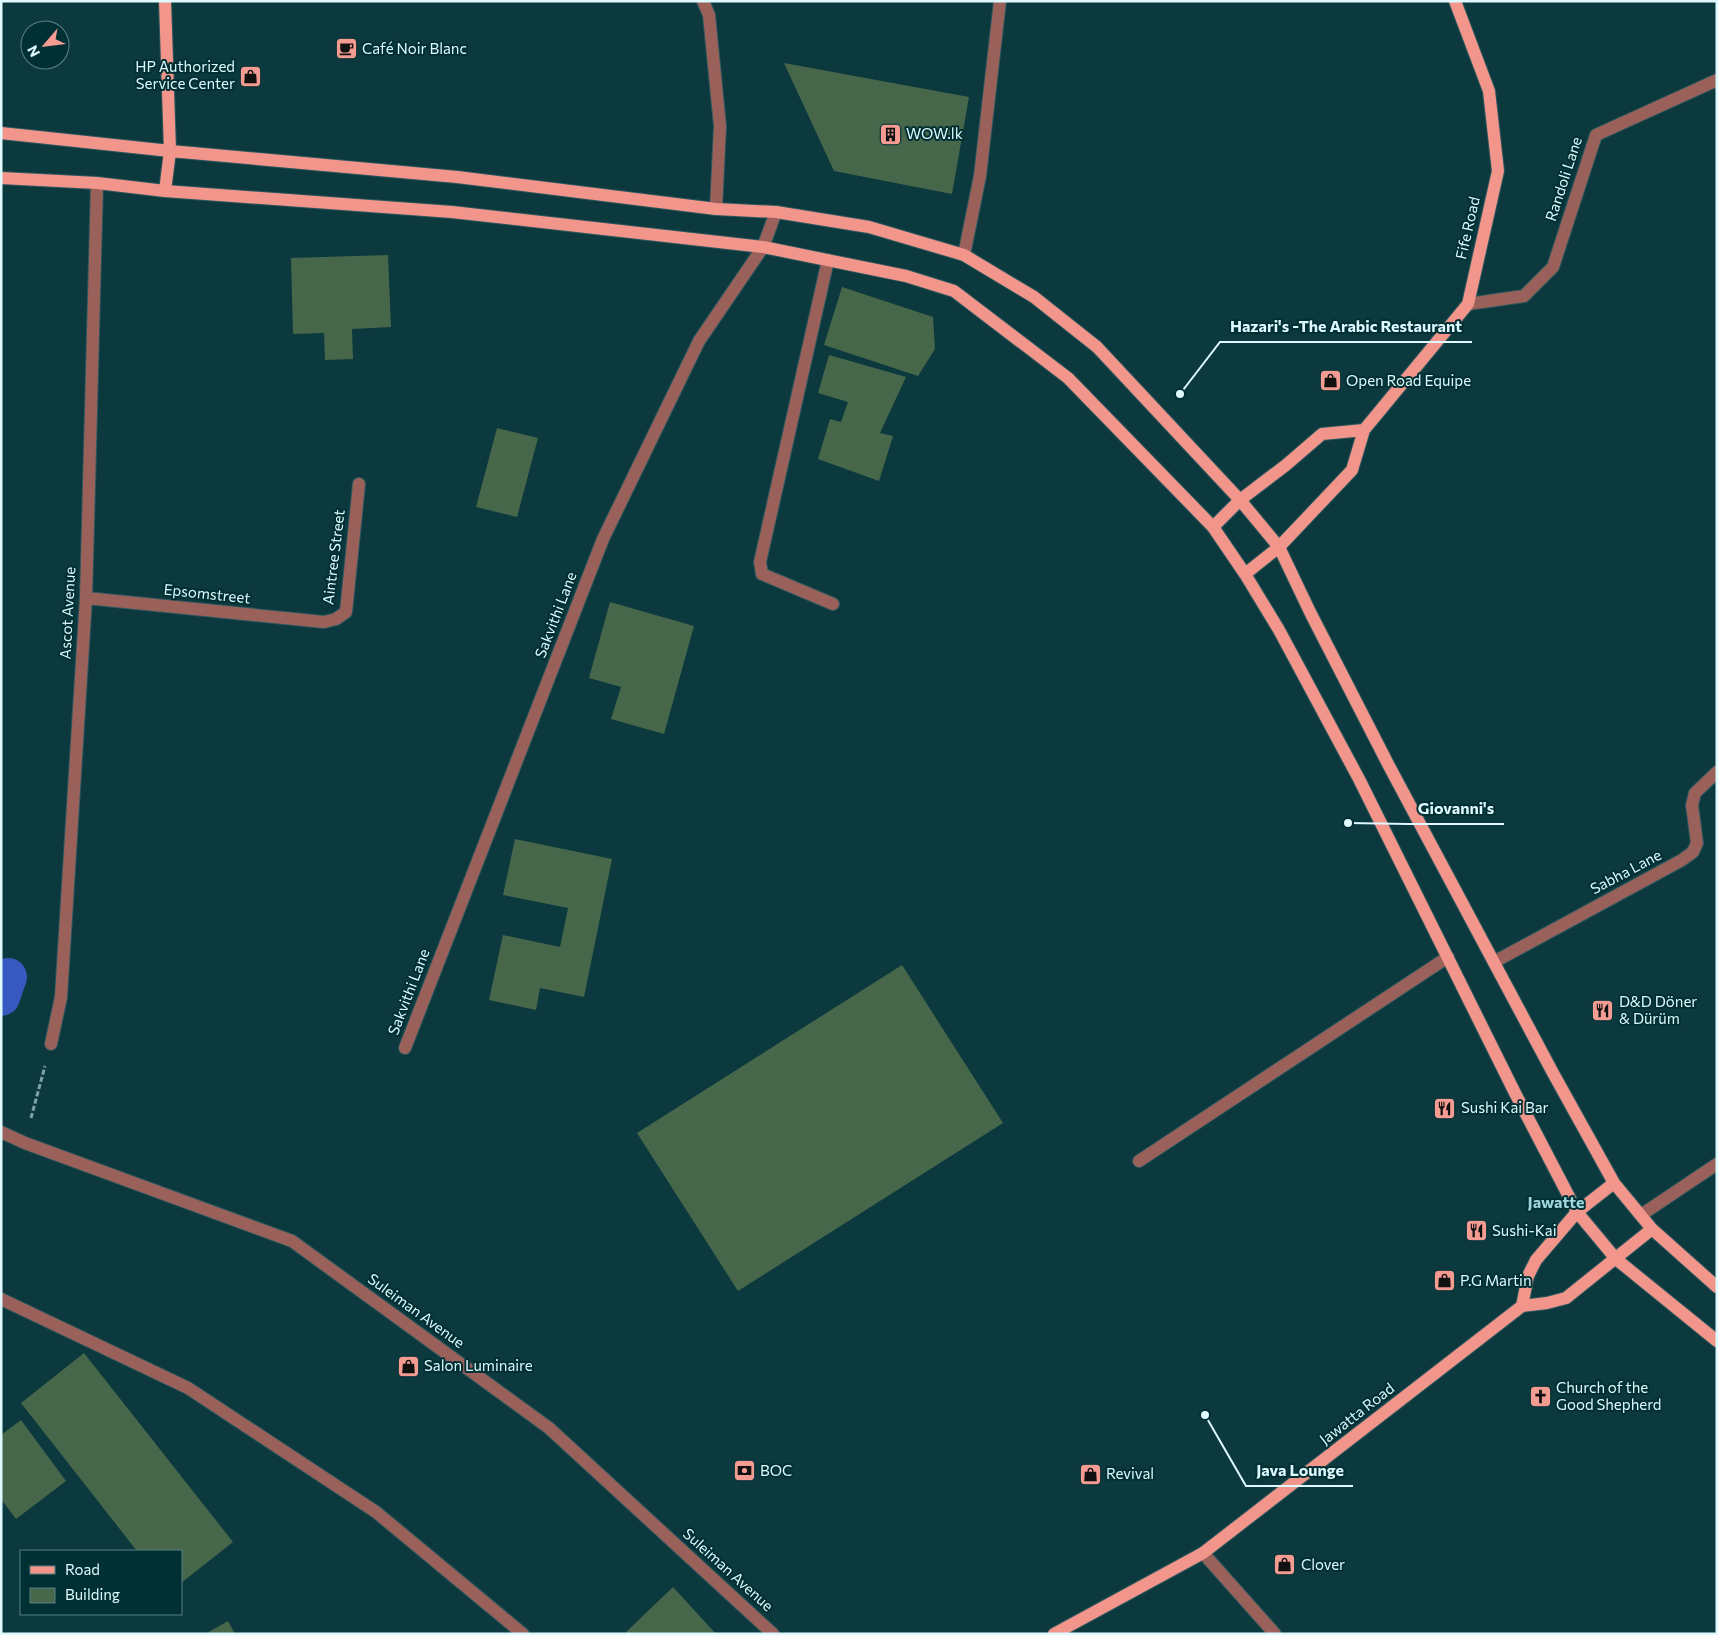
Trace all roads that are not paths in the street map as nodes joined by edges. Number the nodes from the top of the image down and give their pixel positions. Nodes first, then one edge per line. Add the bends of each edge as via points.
1 (166, 1) edge
2 (703, 1) edge
3 (1000, 1) edge
4 (1455, 1) edge
5 (1717, 80) edge
6 (1, 133) edge
7 (170, 151) junction
8 (1, 178) edge
9 (97, 183) junction
10 (165, 190) junction
11 (716, 209) junction
12 (776, 212) junction
13 (763, 247) junction
14 (964, 255) junction
15 (828, 260) junction
16 (1468, 304) junction
17 (1364, 430) junction
18 (359, 484) dead end
19 (1240, 500) junction
20 (1213, 527) junction
21 (1279, 547) junction
22 (1245, 574) junction
23 (86, 598) junction
24 (833, 604) dead end
25 (324, 622) joint
26 (1717, 772) edge
27 (1448, 957) junction
28 (1494, 962) junction
29 (51, 1044) road end
30 (405, 1048) dead end
31 (1, 1132) edge
32 (1139, 1162) dead end
33 (1717, 1164) edge
34 (1614, 1183) junction
35 (1577, 1212) junction
36 (1641, 1215) junction
37 (1652, 1229) junction
38 (1616, 1259) junction
39 (1717, 1287) edge
40 (1, 1299) edge
41 (1522, 1306) junction
42 (1717, 1341) edge
43 (1203, 1553) junction
44 (523, 1634) edge
45 (774, 1634) edge
46 (1054, 1634) edge
47 (1274, 1634) edge

1 - 7 main road
2 - 11 street via 709,15 720,126
3 - 14 street via 980,176
4 - 16 main road, Fife Road via 1489,91 1498,171
5 - 16 street, Randoli Lane via 1596,135 1553,267 1524,296
6 - 7 main road
7 - 10 main road
7 - 11 main road via 457,177
8 - 9 main road
9 - 10 main road
9 - 23 street, Ascot Avenue
10 - 13 main road via 452,212
11 - 12 main road
12 - 13 street, Sakvithi Lane
12 - 14 main road via 869,227
13 - 15 main road
13 - 30 street, Sakvithi Lane via 700,341 603,539
14 - 19 main road via 1034,297 1097,347
15 - 20 main road via 906,276 954,291 1068,378
15 - 24 street via 760,562 762,574
16 - 17 main road, Fife Road
17 - 19 main road via 1322,434
17 - 21 main road, Fife Road via 1352,470
18 - 25 street, Aintree Street via 346,612
19 - 20 main road
19 - 21 main road
20 - 22 main road
21 - 22 main road, Fife Road
21 - 28 main road via 1388,764
22 - 27 main road via 1359,779
23 - 25 street, Epsomstreet
23 - 29 street, Ascot Avenue via 61,997
26 - 28 street, Sabha Lane via 1695,794 1692,804 1697,843 1693,852
27 - 32 street
27 - 35 main road
28 - 34 main road
31 - 45 street, Suleiman Avenue via 292,1241 549,1428
33 - 36 street
34 - 35 main road
34 - 36 main road
35 - 38 main road
35 - 41 main road via 1536,1260 1528,1276
36 - 37 main road
37 - 38 main road
37 - 39 main road
38 - 41 main road via 1566,1298 1547,1304
38 - 42 main road
40 - 44 street via 188,1388 376,1512
41 - 43 main road, Jawatta Road
43 - 46 main road, Jawatta Road
43 - 47 street

